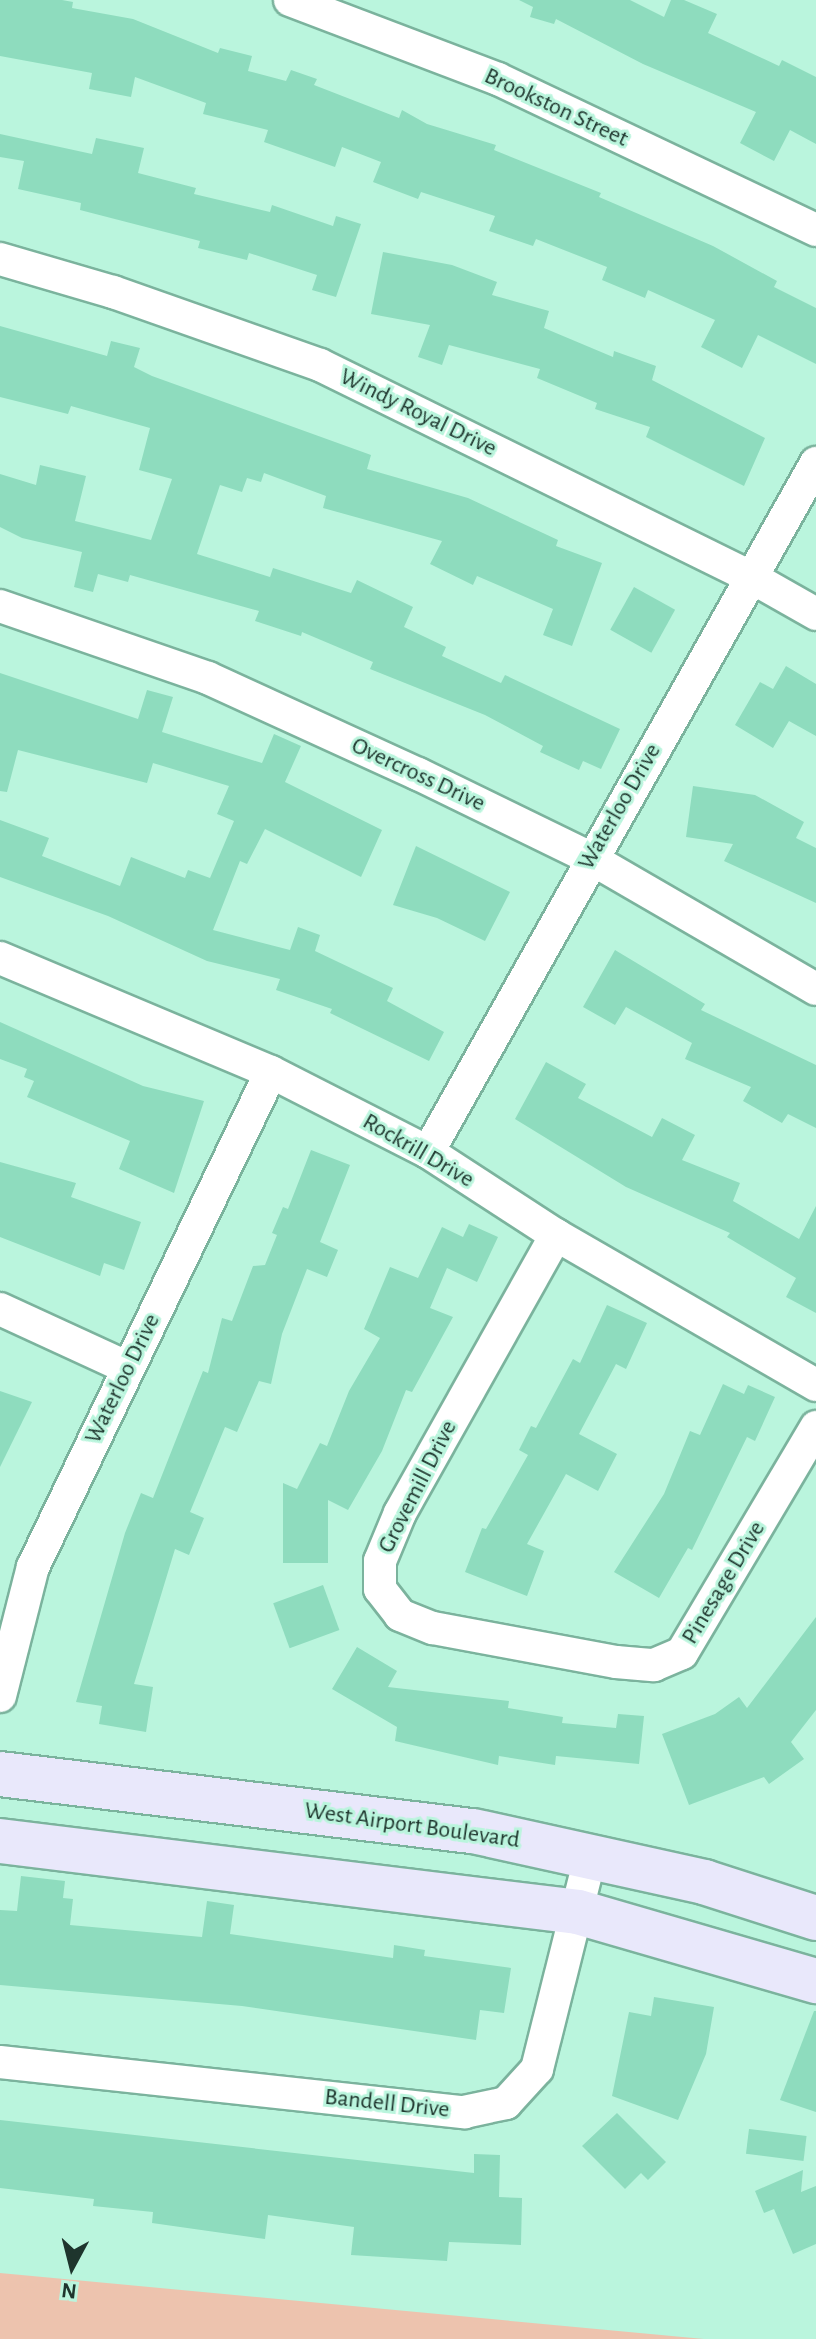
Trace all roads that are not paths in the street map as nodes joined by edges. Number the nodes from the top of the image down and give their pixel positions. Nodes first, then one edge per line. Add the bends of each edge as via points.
1 (290, 0) edge
2 (336, 7) edge
3 (816, 230) edge
4 (0, 259) edge
5 (816, 463) edge
6 (751, 577) junction
7 (0, 606) edge
8 (816, 614) edge
9 (590, 858) junction
10 (0, 958) edge
11 (816, 989) edge
12 (271, 1072) junction
13 (428, 1152) junction
14 (556, 1235) junction
15 (0, 1309) edge
16 (128, 1368) junction
17 (816, 1385) edge
18 (816, 1427) edge
19 (538, 1648) joint
20 (0, 1696) edge
21 (0, 1774) edge
22 (0, 1841) edge
23 (591, 1854) junction
24 (578, 1912) junction
25 (816, 1918) edge
26 (816, 1981) edge
27 (0, 2062) edge

1 - 2 street, Brookston Street
2 - 3 street, Brookston Street
4 - 6 street, Windy Royal Drive via 113,292 320,365
5 - 6 street, Waterloo Drive
6 - 8 street, Windy Royal Drive
6 - 9 street, Waterloo Drive
7 - 9 street, Overcross Drive via 208,678
9 - 11 street, Overcross Drive
9 - 13 street, Waterloo Drive
10 - 12 street, Rockrill Drive
12 - 13 street, Rockrill Drive
12 - 16 street, Waterloo Drive
13 - 14 street, Rockrill Drive
14 - 17 street, Rockrill Drive
14 - 19 street, Grovemill Drive via 400,1513 380,1561 380,1589 400,1615 433,1628
15 - 16 street
16 - 20 street, Waterloo Drive via 33,1567
18 - 19 street, Pinesage Drive via 682,1653 654,1665
21 - 23 main road, West Airport Boulevard via 473,1831
22 - 24 main road
23 - 24 street, Bandell Drive
23 - 25 main road, West Airport Boulevard
24 - 26 main road
24 - 27 street, Bandell Drive via 537,2069 506,2103 464,2112

